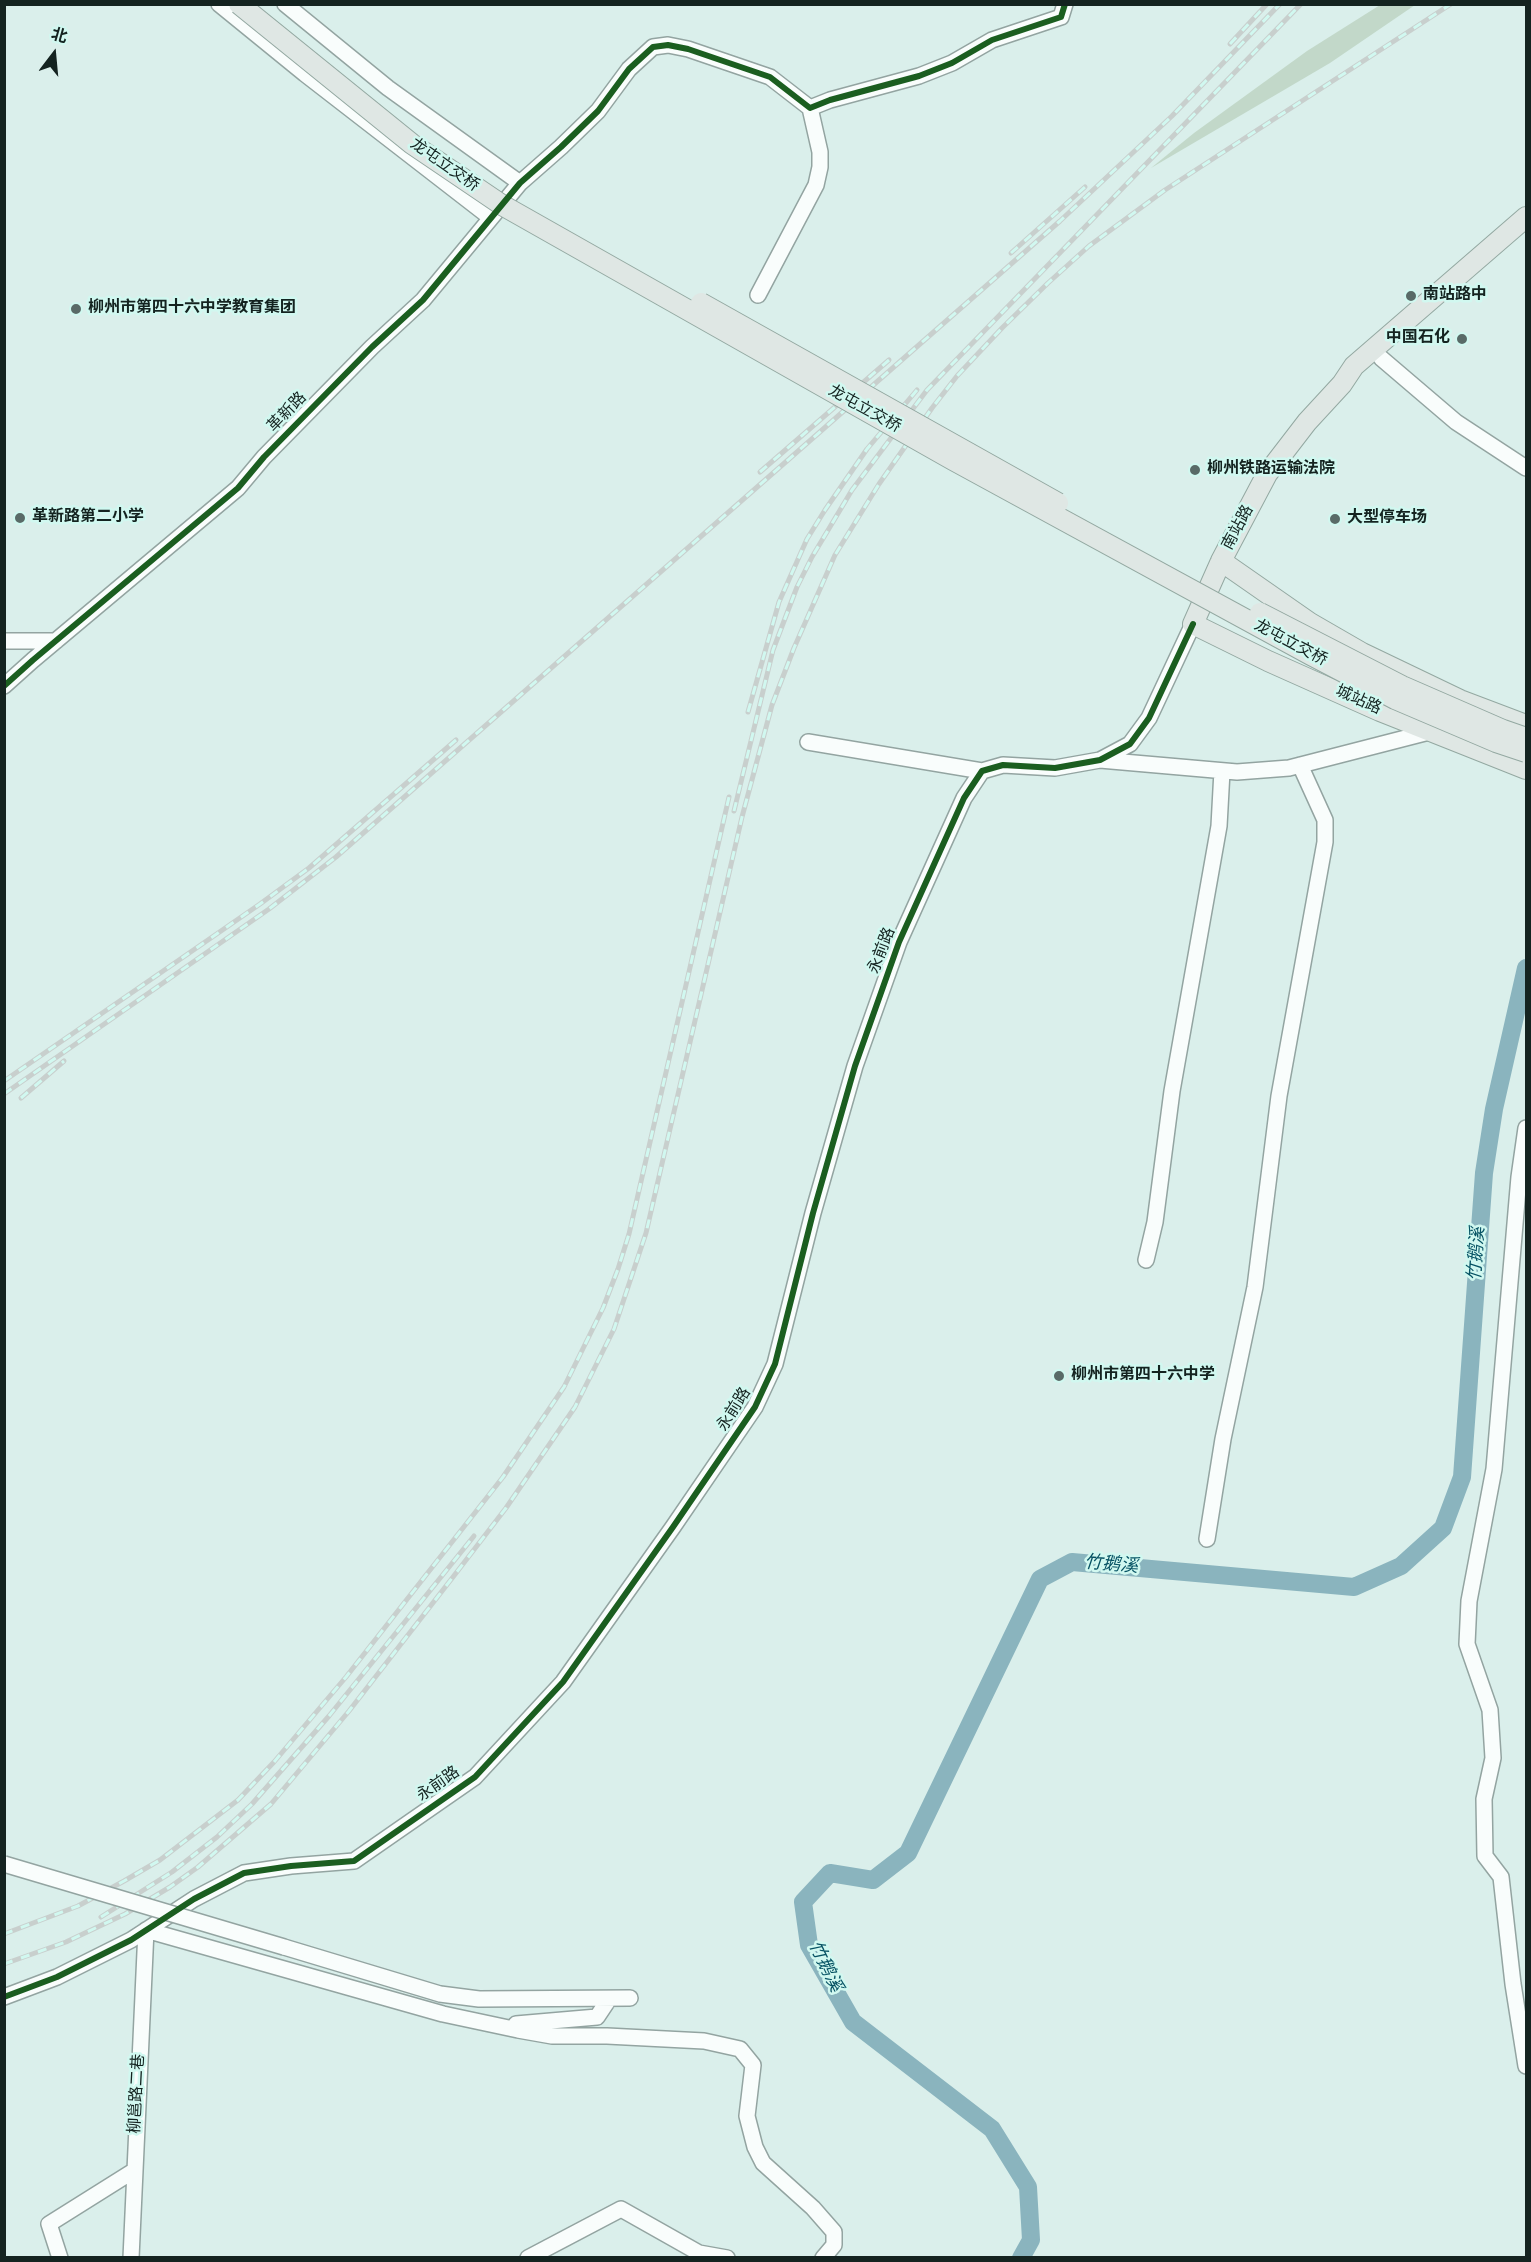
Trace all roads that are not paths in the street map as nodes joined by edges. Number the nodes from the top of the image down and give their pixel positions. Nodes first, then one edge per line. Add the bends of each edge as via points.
1 (219, 4) edge
2 (239, 4) edge
3 (259, 4) edge
4 (285, 4) edge
5 (1065, 4) edge
6 (810, 108) junction
7 (520, 183) junction
8 (1527, 217) edge
9 (491, 218) junction
10 (1527, 233) edge
11 (758, 295) dead end
12 (1381, 358) junction
13 (1342, 384) junction
14 (1527, 468) edge
15 (1221, 561) junction
16 (1193, 624) junction
17 (56, 640) junction
18 (4, 641) edge
19 (4, 686) edge
20 (1527, 725) edge
21 (1429, 732) junction
22 (1527, 738) edge
23 (808, 742) dead end
24 (1527, 752) edge
25 (1100, 760) junction
26 (1300, 765) junction
27 (1527, 769) edge
28 (982, 771) junction
29 (1222, 771) junction
30 (1527, 1128) edge
31 (1146, 1260) dead end
32 (1207, 1539) dead end
33 (4, 1864) edge
34 (146, 1930) junction
35 (4, 1997) edge
36 (630, 1998) dead end
37 (609, 1999) junction
38 (498, 2026) junction
39 (1527, 2066) edge
40 (135, 2170) junction
41 (60, 2258) edge
42 (131, 2258) edge
43 (528, 2258) edge
44 (727, 2258) edge
45 (824, 2258) edge

1 - 9 street
2 - 24 main road, 龙屯立交桥, bridge via 412,144 502,205 942,455 1311,656 1395,699
3 - 22 main road, 龙屯立交桥, bridge via 413,130 524,205 1317,643 1402,686
4 - 7 street via 388,88
5 - 6 street via 1061,17 992,40 952,63
6 - 7 street, 革新路 via 770,77 688,49 653,47 630,69 598,111
6 - 11 street via 820,152 816,185
7 - 9 street, 革新路
8 - 13 main road, 南站路 via 1354,366
9 - 17 street, 革新路 via 423,300 264,457 238,489
10 - 12 main road, 南站路
12 - 13 main road, 南站路 via 1361,375
12 - 14 street via 1456,422
13 - 15 main road, 南站路 via 1268,474
15 - 16 main road, 南站路
15 - 20 main road via 1310,623 1362,653 1460,700
16 - 21 main road, 城站路
16 - 25 street via 1149,718 1130,744
17 - 18 street
17 - 19 street, 革新路
21 - 26 street
21 - 27 main road, 城站路
23 - 28 street
25 - 28 street via 1055,768 1003,765
25 - 29 street
26 - 29 street
26 - 32 street via 1325,820 1325,842 1279,1096 1256,1287 1223,1439
28 - 34 street, 永前路 via 964,798 899,942 855,1066 775,1364 755,1407 563,1682 474,1777 354,1861 244,1873
29 - 31 street via 1219,826
30 - 39 street via 1519,1177 1494,1469 1468,1601 1467,1644 1490,1710 1492,1758 1484,1799 1485,1856 1501,1877
33 - 37 street, bridge via 440,1994 479,1999
34 - 35 street, 永前路 via 57,1977
34 - 38 street
34 - 40 street, 柳邕路二巷
36 - 37 street
37 - 38 street via 597,2017
38 - 45 street via 552,2036 704,2041 740,2049 753,2065 747,2116 755,2147 763,2163 834,2232 834,2245
40 - 41 street via 49,2224
40 - 42 street, 柳邕路二巷
43 - 44 street via 621,2209 699,2253

